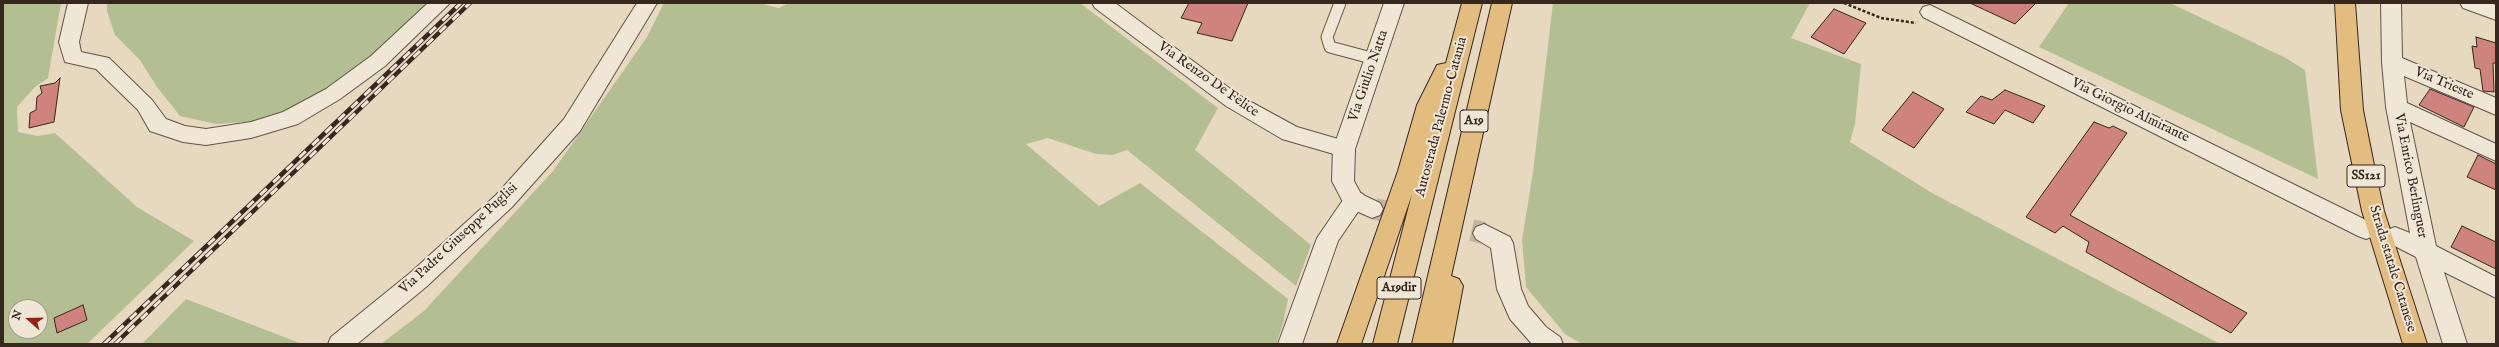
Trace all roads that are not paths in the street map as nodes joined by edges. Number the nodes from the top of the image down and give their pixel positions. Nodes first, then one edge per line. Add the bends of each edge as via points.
1 (78, 3) edge
2 (440, 3) edge
3 (647, 3) edge
4 (1102, 3) edge
5 (1340, 3) edge
6 (1394, 3) edge
7 (1502, 3) edge
8 (1506, 3) edge
9 (2345, 3) edge
10 (2391, 3) edge
11 (2470, 3) edge
12 (1471, 8) edge
13 (1930, 12) road end
14 (2496, 13) edge
15 (1375, 59) junction
16 (2392, 62) junction
17 (2397, 107) junction
18 (2496, 107) edge
19 (1344, 149) junction
20 (2496, 153) edge
21 (2366, 226) dead end
22 (1412, 231) joint
23 (1484, 233) tunnel mouth
24 (1447, 239) joint
25 (2395, 240) dead end
26 (2426, 253) junction
27 (2496, 288) edge
28 (340, 344) edge
29 (1290, 344) edge
30 (1349, 344) edge
31 (1385, 344) edge
32 (1424, 344) edge
33 (1440, 344) edge
34 (1551, 344) edge
35 (2415, 344) edge
36 (2455, 344) edge

1 - 2 street via 69,42 72,57 102,63 145,105 158,126 182,134 206,137 251,130 290,118 333,94 378,61
3 - 28 street, Via Padre Giuseppe Puglisi via 572,125 504,201
4 - 19 street, Via Renzo De Felice via 1233,101 1290,133
5 - 15 lane via 1327,37 1330,47
6 - 15 street, Via Giulio Natta
7 - 24 main road, A19
8 - 33 main road
9 - 35 main road, Strada statale Catanese / SS121 via 2346,49 2352,110 2364,170
10 - 16 street, Via Enrico Berlinguer
11 - 14 street
12 - 22 main road, Autostrada Palermo-Catania / A19
12 - 30 main road via 1428,105 1409,171
13 - 21 street, Via Giorgio Almirante
15 - 19 street, Via Giulio Natta
16 - 17 street, Via Enrico Berlinguer
16 - 18 street, Via Trieste
17 - 20 street
17 - 26 street, Via Enrico Berlinguer
19 - 29 street, Via Giulio Natta via 1343,181 1364,204 1328,238
22 - 31 main road, A19dir
23 - 34 street via 1502,243 1509,289 1518,312 1537,334
24 - 32 main road, A19dir
25 - 26 street
26 - 27 street
26 - 36 street, Via Enrico Berlinguer

